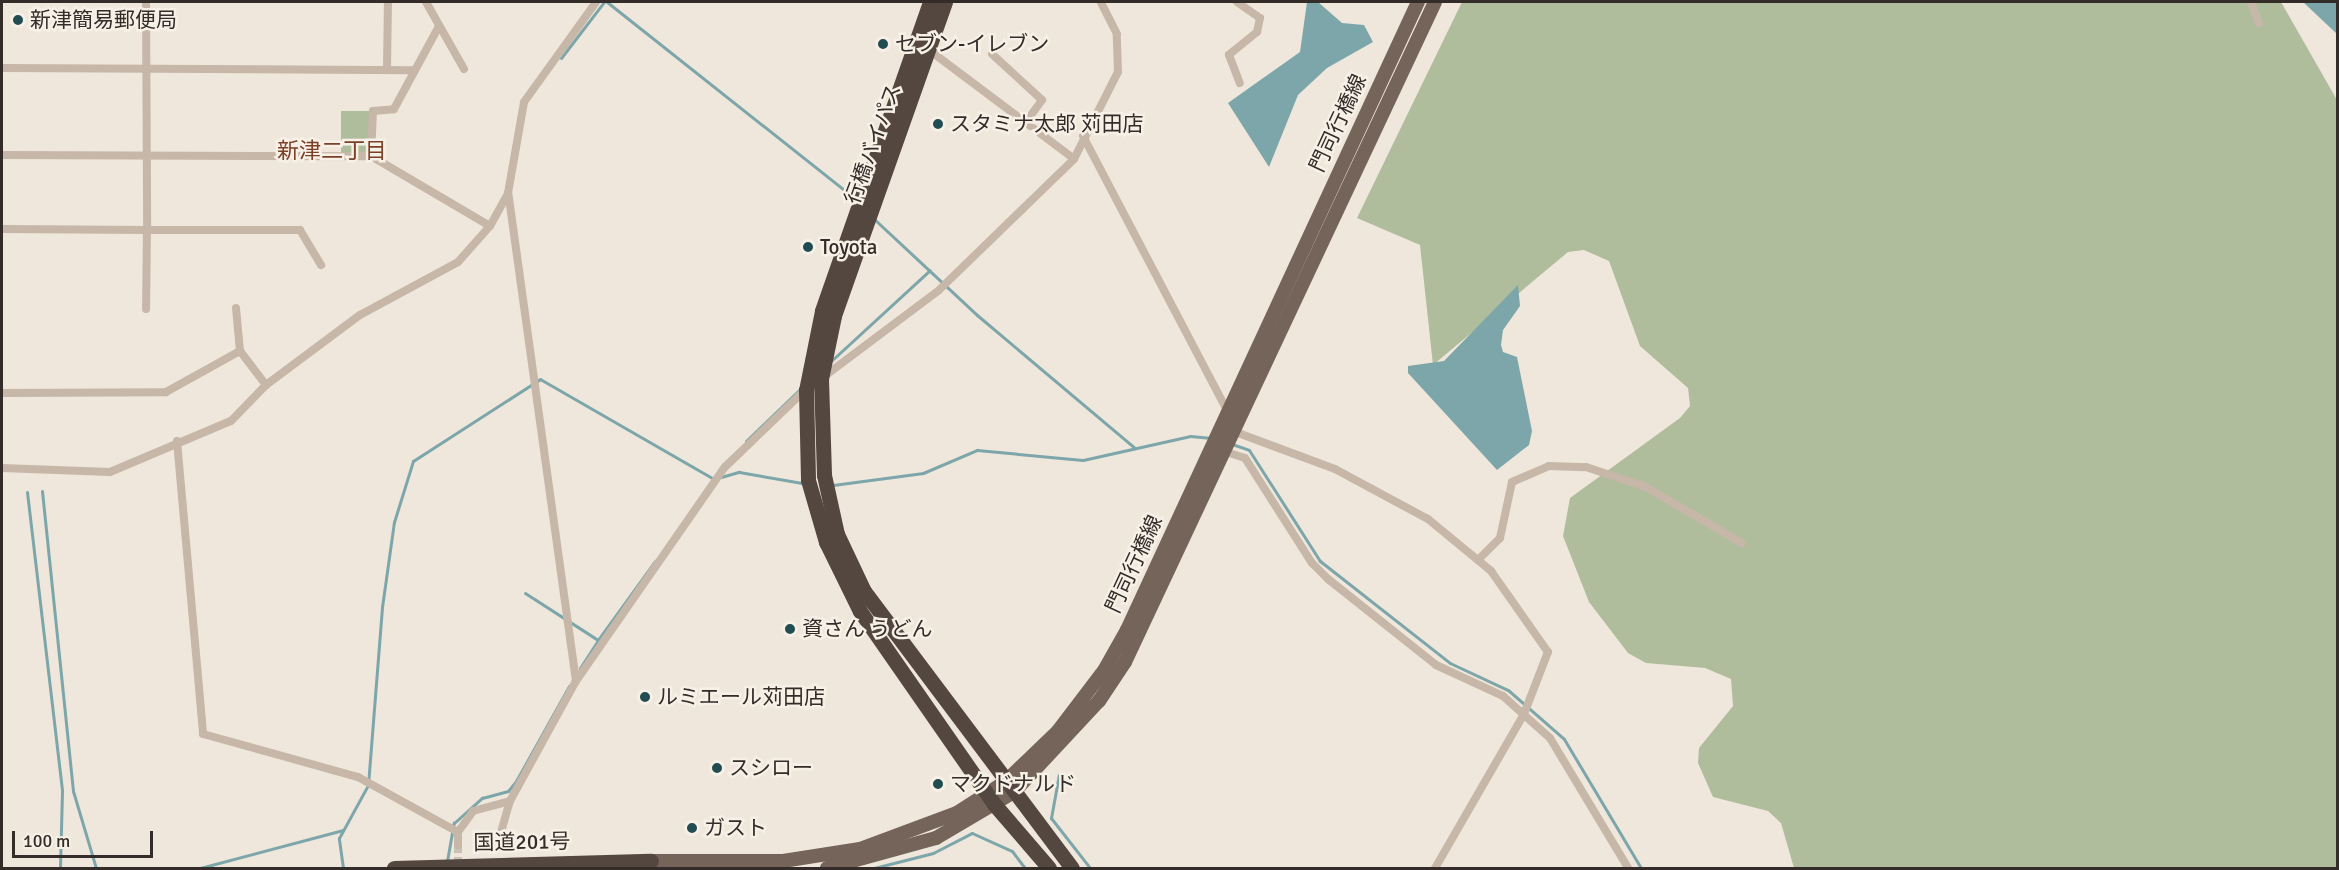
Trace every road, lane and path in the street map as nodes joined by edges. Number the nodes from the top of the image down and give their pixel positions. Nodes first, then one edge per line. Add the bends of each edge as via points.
1 (146, 2) edge
2 (388, 2) edge
3 (426, 2) edge
4 (596, 2) edge
5 (930, 2) edge
6 (945, 2) edge
7 (1101, 2) edge
8 (1237, 2) edge
9 (1418, 2) edge
10 (1435, 2) edge
11 (2251, 2) edge
12 (2259, 24) dead end
13 (439, 26) junction
14 (929, 50) junction
15 (993, 54) dead end
16 (146, 67) junction
17 (2, 68) edge
18 (464, 69) dead end
19 (387, 70) junction
20 (414, 70) junction
21 (1240, 83) dead end
22 (1026, 122) junction
23 (1083, 136) junction
24 (2, 155) edge
25 (148, 155) junction
26 (372, 156) junction
27 (1074, 159) junction
28 (508, 193) junction
29 (490, 226) junction
30 (2, 229) edge
31 (147, 230) junction
32 (321, 265) dead end
33 (236, 308) dead end
34 (146, 309) dead end
35 (240, 351) junction
36 (821, 379) junction
37 (266, 385) junction
38 (806, 390) junction
39 (2, 393) edge
40 (1228, 411) junction
41 (1228, 429) junction
42 (177, 441) junction
43 (1217, 450) junction
44 (2, 468) edge
45 (1742, 543) dead end
46 (1478, 560) junction
47 (576, 681) junction
48 (1524, 714) junction
49 (1010, 787) junction
50 (991, 799) junction
51 (510, 801) junction
52 (458, 832) junction
53 (501, 832) dead end
54 (458, 845) tunnel mouth
55 (651, 861) joint
56 (394, 868) edge
57 (827, 868) edge
58 (1049, 868) edge
59 (1072, 868) edge
60 (1435, 868) edge
61 (1628, 868) edge

1 - 16 street
2 - 19 street
3 - 13 street
4 - 28 street via 524,102
5 - 38 highway, 行橋バイパス via 822,311
6 - 14 highway, 行橋バイパス
7 - 23 street via 1117,34 1118,72 1113,90
8 - 21 street via 1260,18 1257,32 1229,56
9 - 40 main road, 門司行橋線
10 - 41 main road, 門司行橋線
11 - 12 street
13 - 18 street
13 - 20 street
14 - 22 street
14 - 36 highway, 行橋バイパス via 834,316
15 - 22 street via 1042,100
16 - 17 street
16 - 19 street
16 - 25 street
19 - 20 street
20 - 26 street via 394,109 373,111
22 - 27 street
23 - 27 street
23 - 40 street
24 - 25 street
25 - 26 street
25 - 31 street
26 - 29 street
27 - 36 street via 939,290
28 - 29 street
28 - 47 street
29 - 37 street via 441,275 360,315
30 - 31 street
31 - 32 street via 300,230
31 - 34 street
33 - 35 street
35 - 37 street
35 - 39 street via 166,392
36 - 38 street
36 - 49 highway, 行橋バイパス via 824,475 837,534 888,627
37 - 42 street via 231,421
38 - 47 street via 725,467
38 - 50 highway, 行橋バイパス via 808,480 837,568 860,611
40 - 41 main road, 門司行橋線
41 - 43 main road, 門司行橋線
41 - 46 street via 1279,445 1386,494 1428,519
42 - 44 street via 110,472
42 - 52 street via 203,734 358,777
43 - 48 street via 1245,458 1312,563 1329,579 1436,665 1503,696
43 - 49 main road, 門司行橋線 via 1105,669
45 - 46 street via 1646,487 1586,467 1549,466 1512,482 1500,538
46 - 48 street via 1548,652
47 - 51 street
48 - 60 street
48 - 61 street via 1550,738
49 - 50 main road, 門司行橋線
49 - 59 highway, 行橋バイパス
50 - 55 main road, 門司行橋線 via 913,832 824,857
50 - 57 main road, 門司行橋線 via 936,838
50 - 58 highway, 行橋バイパス
51 - 52 street via 479,808
51 - 53 street
52 - 54 street
55 - 56 highway, 国道201号

